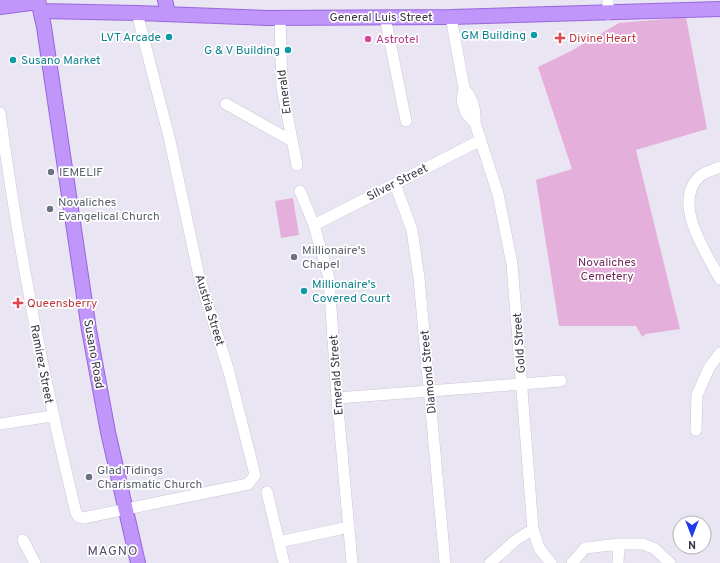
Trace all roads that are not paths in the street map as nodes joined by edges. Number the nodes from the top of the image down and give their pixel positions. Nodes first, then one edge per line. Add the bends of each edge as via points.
1 (165, 0) edge
2 (39, 4) edge
3 (0, 6) edge
4 (608, 7) edge
5 (720, 9) edge
6 (138, 13) junction
7 (168, 14) junction
8 (280, 17) junction
9 (385, 17) junction
10 (451, 17) junction
11 (226, 104) dead end
12 (0, 113) edge
13 (406, 121) dead end
14 (481, 140) junction
15 (292, 141) junction
16 (297, 165) dead end
17 (720, 167) edge
18 (395, 184) junction
19 (300, 191) dead end
20 (314, 225) junction
21 (720, 279) edge
22 (720, 353) edge
23 (561, 381) dead end
24 (522, 384) junction
25 (430, 391) junction
26 (337, 398) junction
27 (52, 416) junction
28 (0, 424) edge
29 (696, 430) dead end
30 (267, 492) dead end
31 (126, 510) junction
32 (349, 527) junction
33 (533, 529) junction
34 (23, 540) dead end
35 (279, 542) junction
36 (619, 544) junction
37 (35, 563) edge
38 (138, 563) edge
39 (284, 563) edge
40 (352, 563) edge
41 (445, 563) edge
42 (490, 563) edge
43 (551, 563) edge
44 (572, 563) edge
45 (618, 563) edge
46 (670, 563) edge

1 - 7 main road
2 - 3 main road, General Luis Street
2 - 6 main road, General Luis Street
2 - 31 main road, Susano Road via 89,330
4 - 5 main road, General Luis Street
4 - 10 main road, General Luis Street
6 - 7 main road, General Luis Street
6 - 31 street, Austria Street via 170,141 199,276 229,372 255,475 248,484
7 - 8 main road, General Luis Street
8 - 9 main road, General Luis Street
8 - 15 street, Emerald via 282,88
9 - 10 main road, General Luis Street
9 - 13 street
10 - 14 street, Gold Street via 464,88 462,101 466,113 475,123
11 - 15 street
12 - 27 street, Ramirez Street via 11,193
14 - 18 street, Silver Street
14 - 24 street, Gold Street via 498,194 508,238 515,285
15 - 16 street, Emerald
17 - 21 street via 701,175 693,184 689,202 694,230
18 - 20 street, Silver Street
18 - 25 street, Diamond Street via 406,212 416,254
19 - 20 street, Emerald Street
20 - 26 street, Emerald Street via 328,278
22 - 29 street via 709,368 697,395
23 - 24 street
24 - 25 street
24 - 33 street, Gold Street
25 - 26 street
25 - 41 street, Diamond Street
26 - 32 street, Emerald Street
27 - 28 street
27 - 31 street, Ramirez Street via 79,517
30 - 35 street
31 - 38 main road, Susano Road
32 - 35 street
32 - 40 street, Emerald Street
33 - 42 street via 512,543
33 - 43 street, Gold Street via 539,548
34 - 37 street
35 - 39 street
36 - 44 street via 585,548
36 - 45 street
36 - 46 street via 649,546

